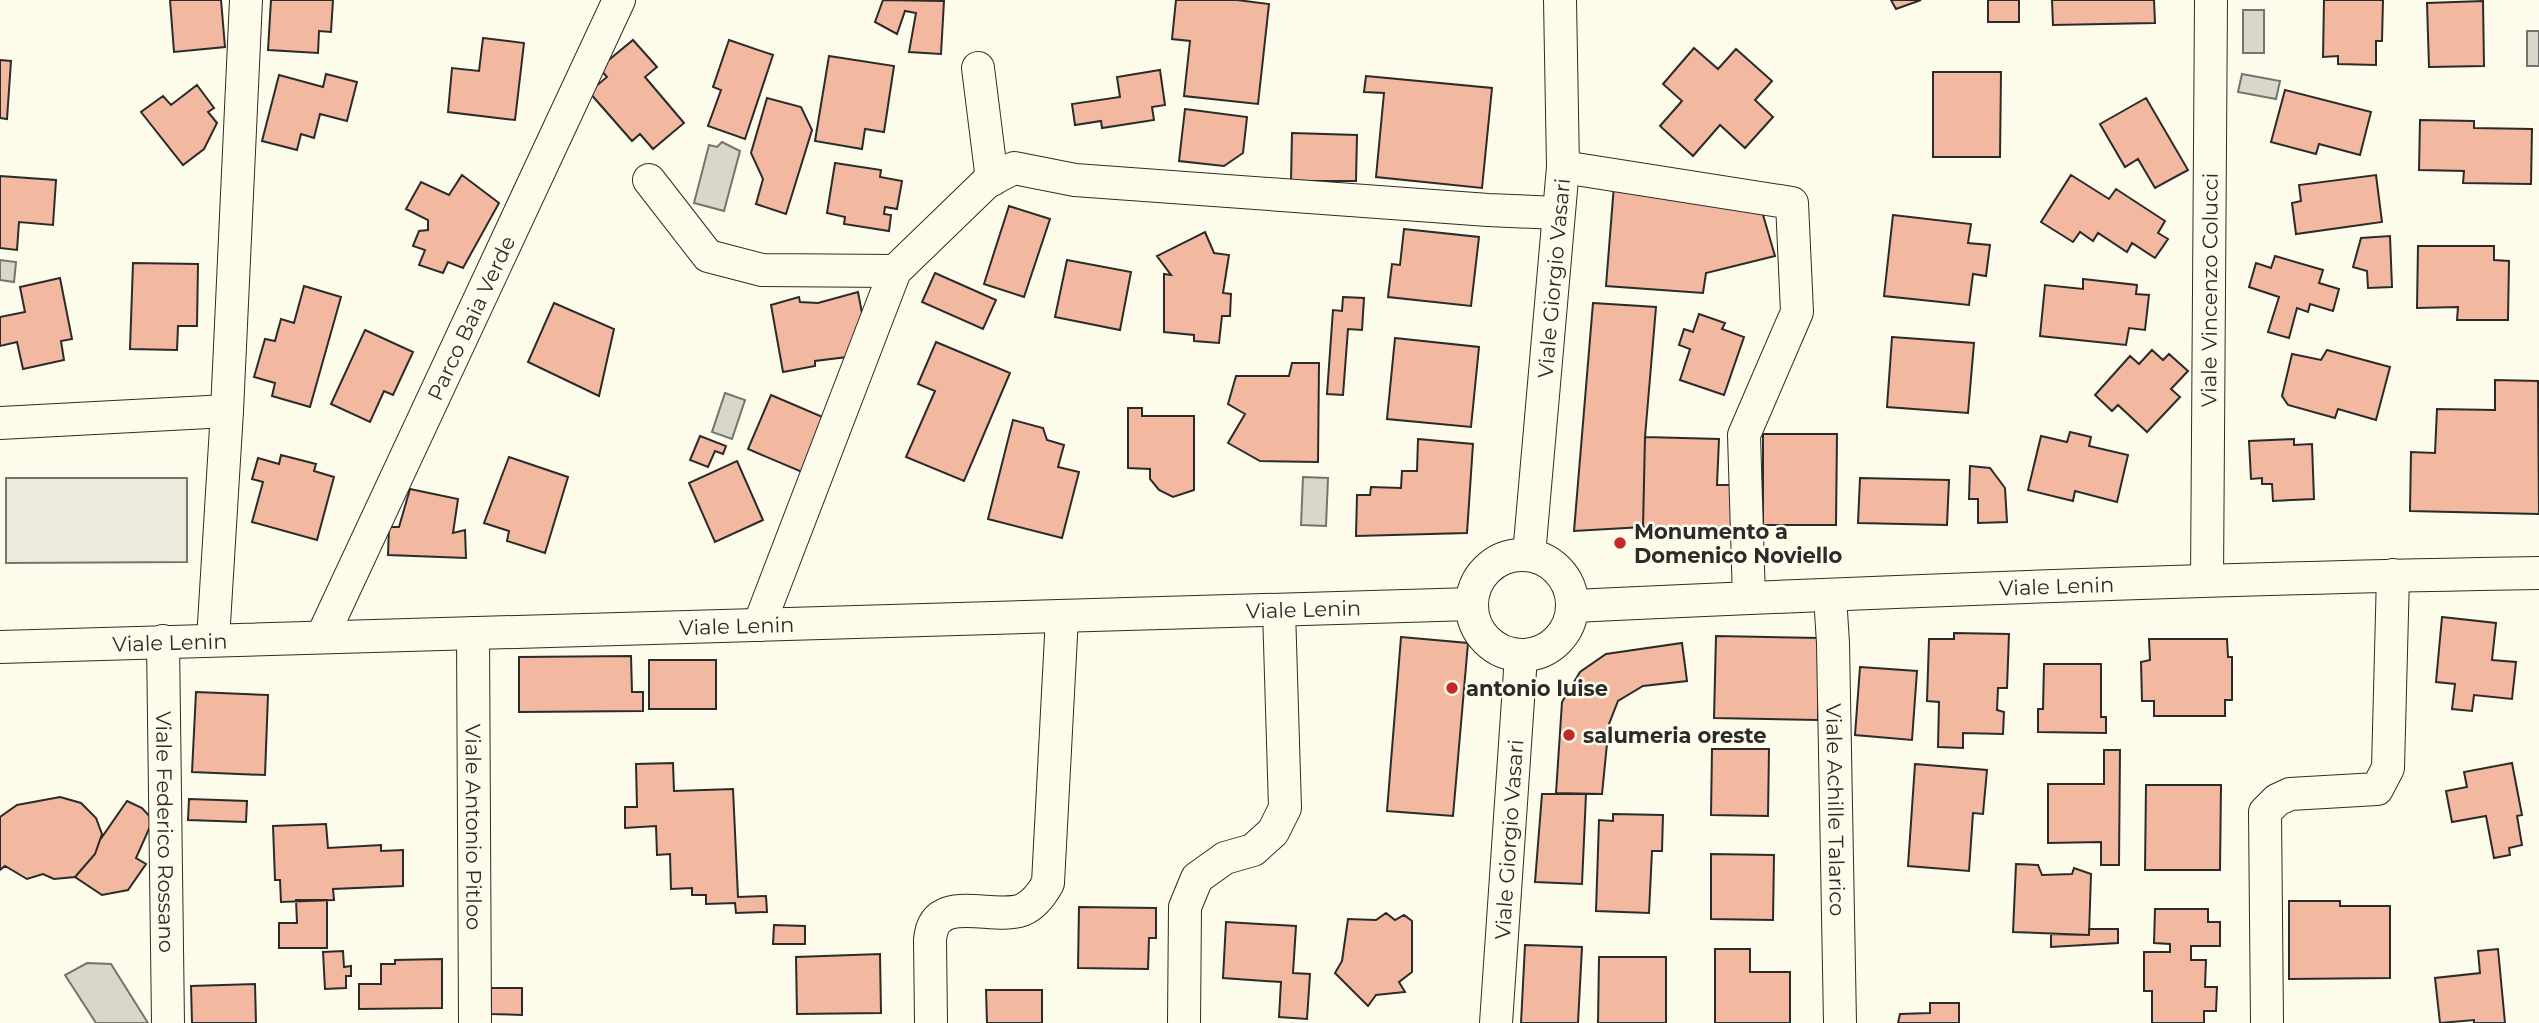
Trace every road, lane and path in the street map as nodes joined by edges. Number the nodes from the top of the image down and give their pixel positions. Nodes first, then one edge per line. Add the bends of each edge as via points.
1 (246, 0) edge
2 (619, 0) edge
3 (1560, 0) edge
4 (2211, 0) edge
5 (978, 68) dead end
6 (1563, 167) junction
7 (649, 180) dead end
8 (992, 180) junction
9 (1558, 212) junction
10 (895, 271) junction
11 (227, 411) junction
12 (0, 423) edge
13 (1529, 555) junction
14 (2539, 573) edge
15 (2393, 575) junction
16 (2207, 580) junction
17 (1830, 596) junction
18 (1749, 598) junction
19 (1472, 604) junction
20 (1574, 606) junction
21 (1279, 610) junction
22 (1062, 617) junction
23 (759, 625) junction
24 (473, 633) junction
25 (323, 637) junction
26 (213, 640) junction
27 (163, 641) junction
28 (0, 647) edge
29 (1521, 656) junction
30 (168, 1023) edge
31 (475, 1023) edge
32 (931, 1023) edge
33 (1184, 1023) edge
34 (1496, 1023) edge
35 (1840, 1023) edge
36 (2267, 1023) edge

1 - 11 street
2 - 25 street, Parco Baia Verde
3 - 6 street, Viale Giorgio Vasari
4 - 16 street, Viale Vincenzo Colucci
5 - 8 street
6 - 9 street, Viale Giorgio Vasari
6 - 18 street via 1792,203 1797,312 1744,435
7 - 10 street via 708,256 762,270
8 - 9 street via 1014,168 1075,180
8 - 10 street
9 - 13 street, Viale Giorgio Vasari
10 - 23 street
11 - 12 street
11 - 26 street
13 - 19 street via 1511,555 1491,565 1479,578
13 - 20 street via 1546,560 1562,573
14 - 15 street, Viale Lenin
15 - 16 street, Viale Lenin
15 - 36 street via 2388,768 2376,789 2290,794 2265,812
16 - 17 street, Viale Lenin
17 - 18 street, Viale Lenin
17 - 35 street, Viale Achille Talarico
18 - 20 street, Viale Lenin
19 - 21 street, Viale Lenin
19 - 29 street via 1478,629 1488,643 1503,653
20 - 29 street via 1561,639 1538,654
21 - 22 street, Viale Lenin
21 - 33 street via 1285,808 1273,832 1253,850 1225,858 1197,878 1185,906
22 - 23 street, Viale Lenin
22 - 32 street via 1048,883 1023,910 948,912 937,919 930,940
23 - 24 street, Viale Lenin
24 - 25 street, Viale Lenin
24 - 31 street, Viale Antonio Pitloo
25 - 26 street, Viale Lenin
26 - 27 street, Viale Lenin
27 - 28 street, Viale Lenin
27 - 30 street, Viale Federico Rossano
29 - 34 street, Viale Giorgio Vasari

